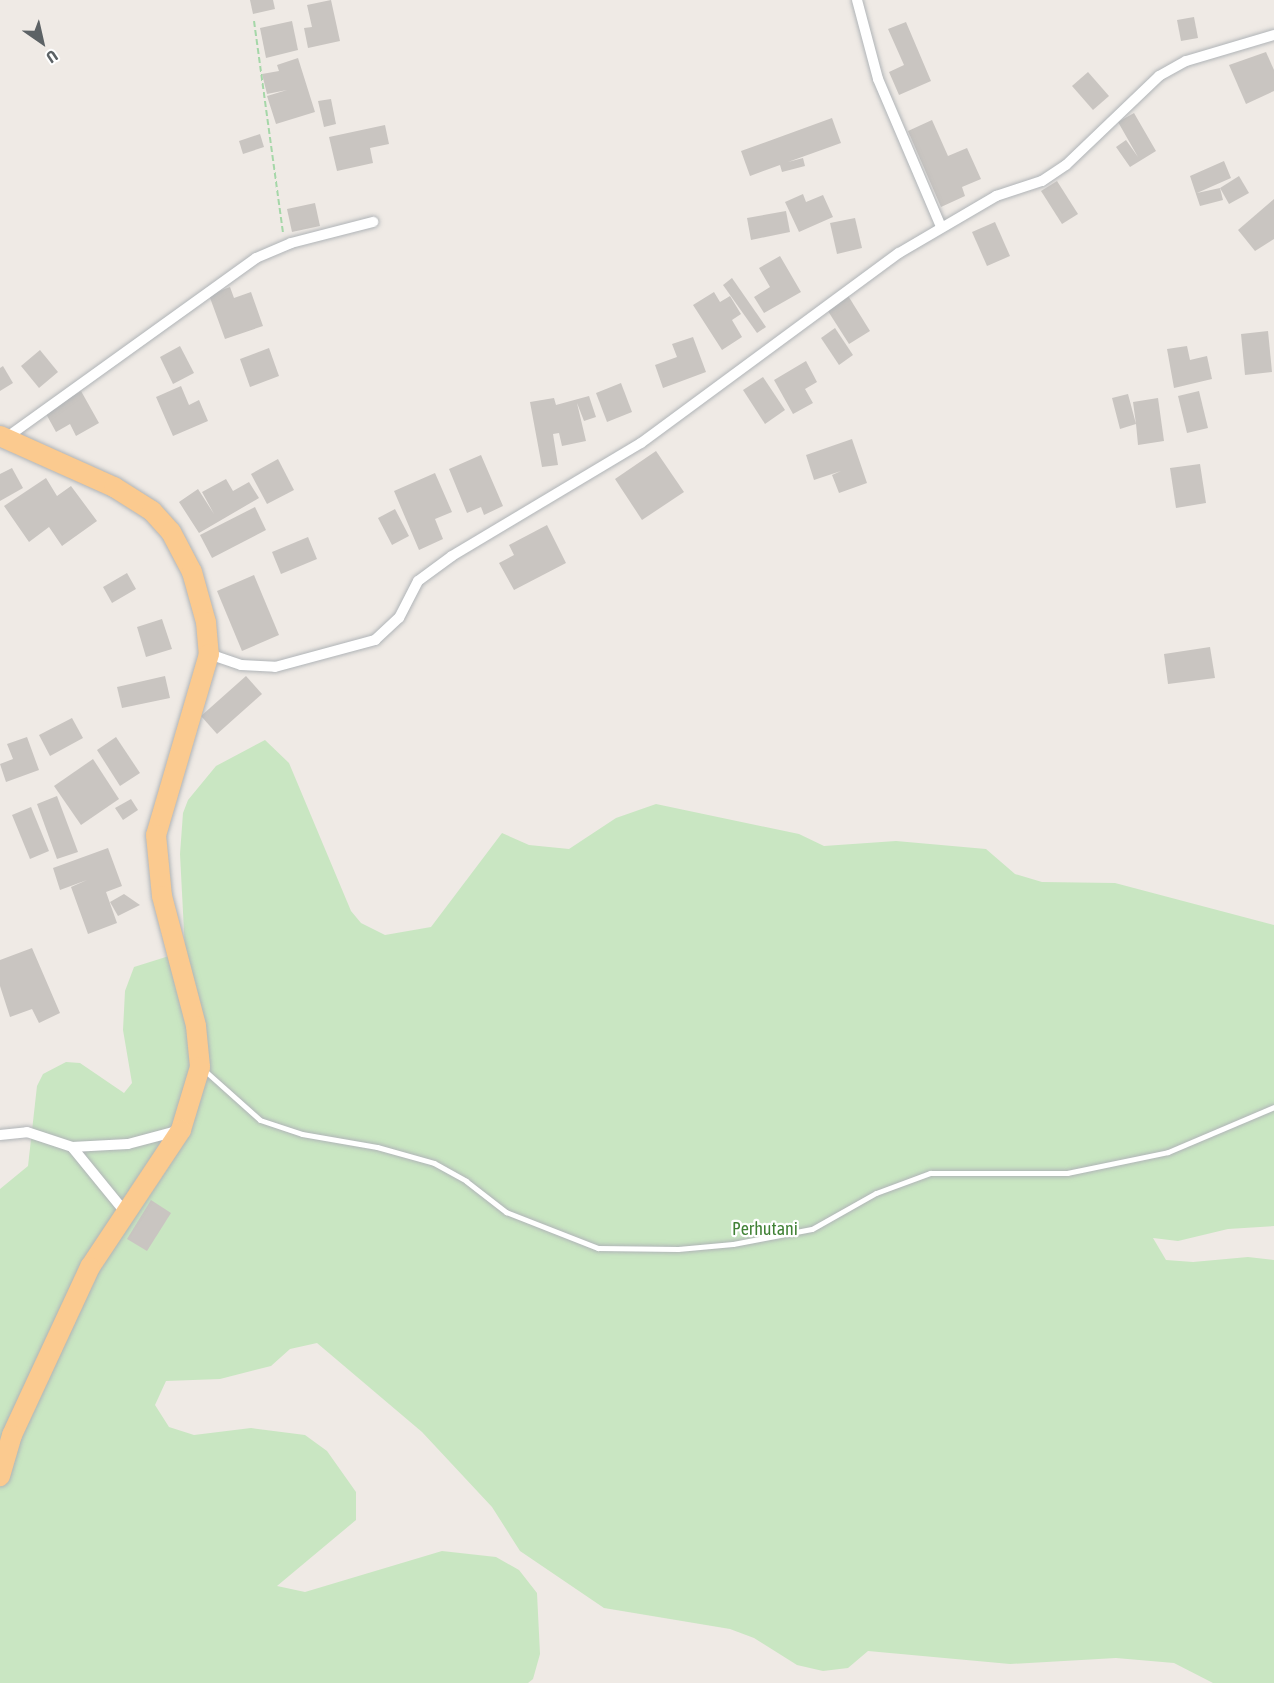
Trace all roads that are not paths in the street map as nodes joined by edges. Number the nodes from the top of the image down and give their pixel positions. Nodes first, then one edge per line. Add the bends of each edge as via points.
1 (857, 0) edge
2 (1274, 35) edge
3 (373, 222) dead end
4 (941, 227) junction
5 (2, 439) edge
6 (209, 654) junction
7 (200, 1067) junction
8 (1274, 1107) edge
9 (181, 1130) junction
10 (0, 1135) edge
11 (72, 1147) junction
12 (125, 1212) junction
13 (0, 1476) edge

1 - 4 street via 874,70
2 - 4 street via 1186,61 1159,76 1066,165 1042,181 996,196
3 - 5 street via 285,245 256,258
4 - 6 street via 799,324 641,443 452,556 418,581 399,618 375,640 275,667 241,665
5 - 6 highway via 114,487 152,511 171,532 192,572 206,621
6 - 7 highway via 156,835 162,896 196,1026
7 - 8 lane via 260,1120 302,1134 377,1147 434,1163 466,1181 506,1212 598,1248 689,1248 812,1229 876,1193 930,1173 1067,1173 1168,1152
7 - 9 highway
9 - 11 street via 128,1144
9 - 12 highway
10 - 11 street via 27,1132
11 - 12 street
12 - 13 highway via 90,1267 12,1434

